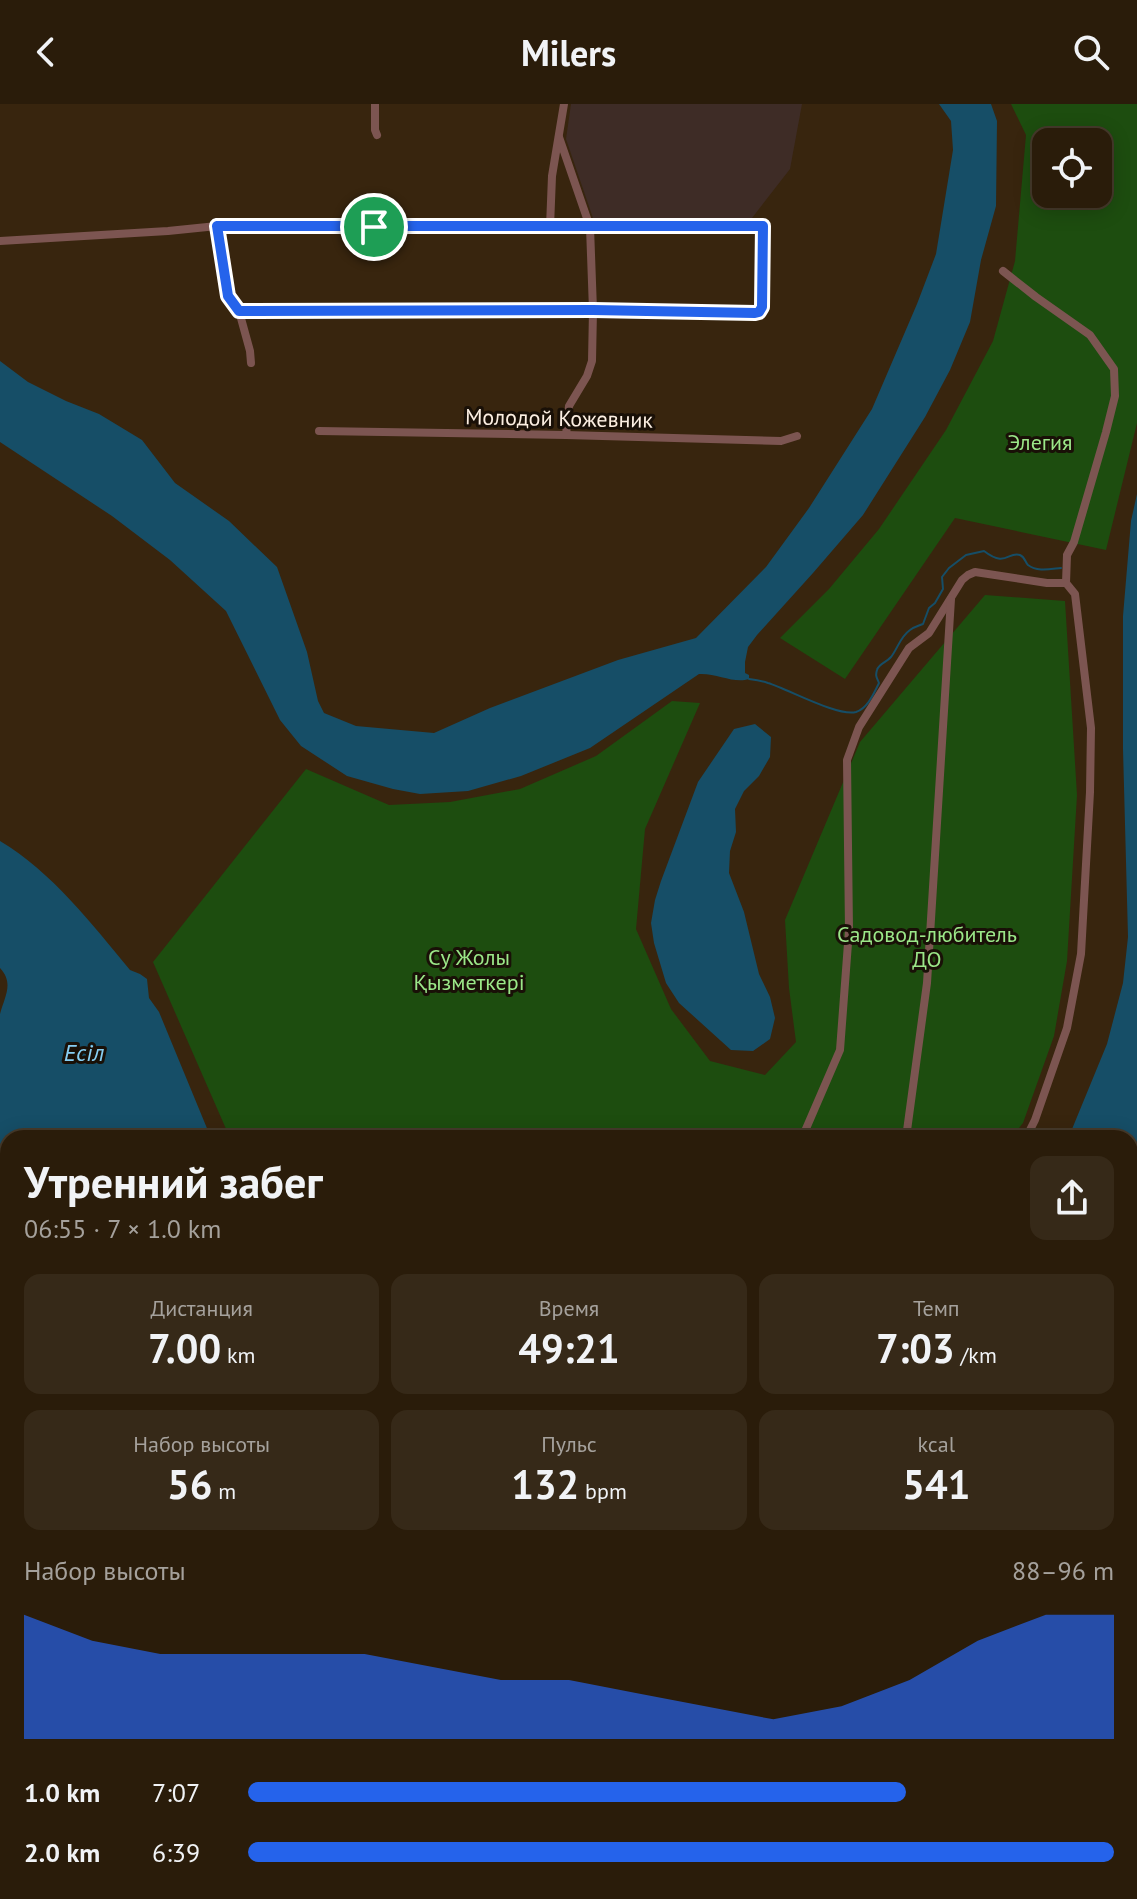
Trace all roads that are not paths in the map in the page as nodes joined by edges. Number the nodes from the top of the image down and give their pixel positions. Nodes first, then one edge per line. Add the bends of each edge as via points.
1 (375, 104) edge
2 (564, 104) edge
3 (377, 135) dead end
4 (559, 137) junction
5 (217, 226) junction
6 (550, 227) junction
7 (590, 227) junction
8 (0, 241) edge
9 (1003, 271) dead end
10 (593, 310) junction
11 (239, 311) junction
12 (251, 363) dead end
13 (319, 431) dead end
14 (566, 435) junction
15 (797, 436) dead end
16 (1066, 583) junction
17 (951, 599) junction
18 (805, 1130) edge
19 (907, 1130) edge
20 (1030, 1130) edge

1 - 3 street
2 - 4 street
4 - 6 street
4 - 7 street
5 - 6 street
5 - 8 street
5 - 11 street via 228,296
6 - 7 street
7 - 10 street
7 - 10 street via 763,226 759,312
9 - 16 street via 1090,335 1114,369 1115,396 1067,555
10 - 11 street
10 - 14 street via 592,361 569,406
11 - 12 street
13 - 14 street, Молодой Кожевник
14 - 15 street, Молодой Кожевник via 781,441
16 - 17 street via 975,572 962,580
16 - 20 street via 1075,594 1091,728 1081,954 1067,1028
17 - 18 street via 929,633 909,648 859,727 847,760 849,930 840,1050
17 - 19 street via 927,983

